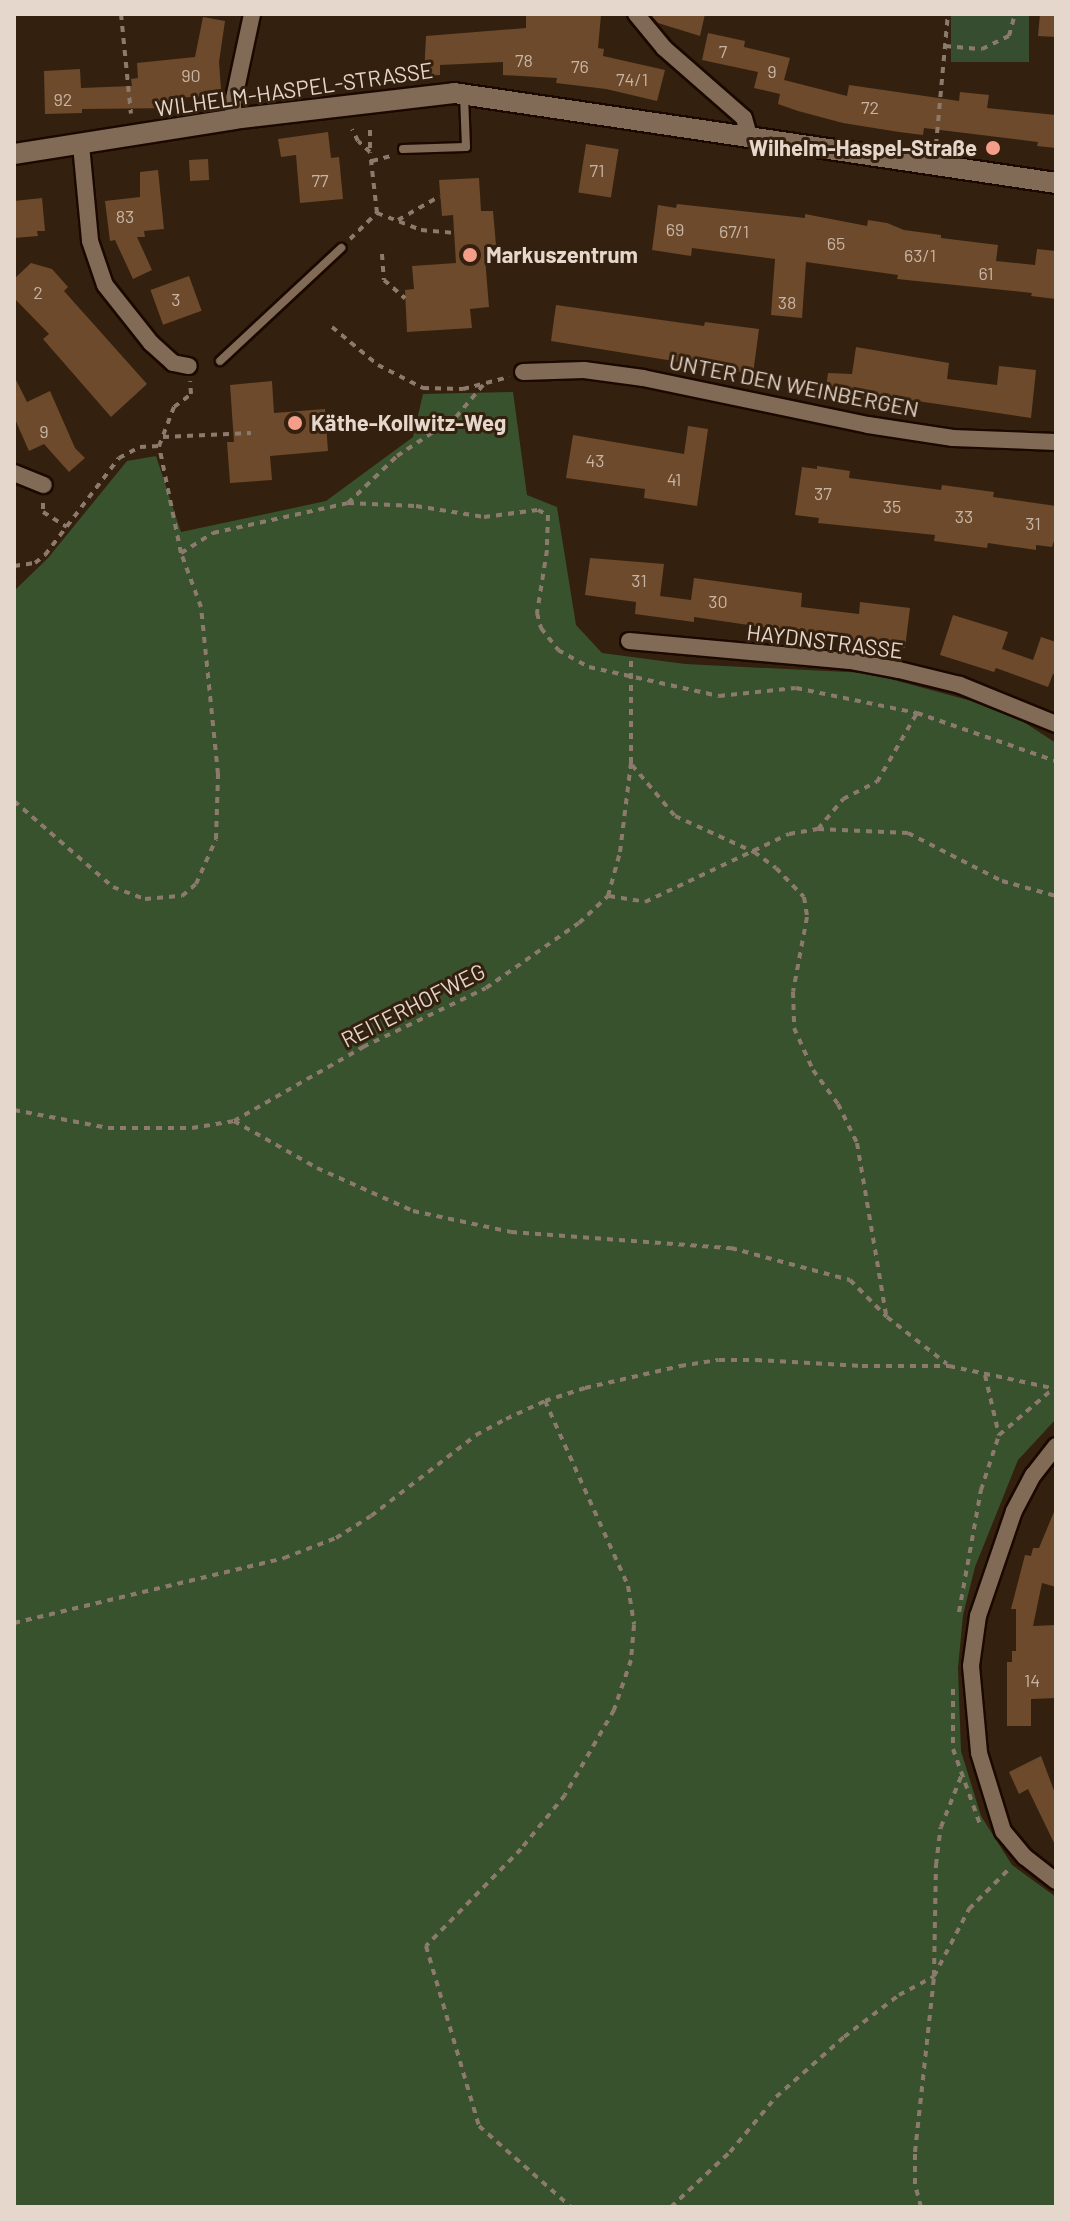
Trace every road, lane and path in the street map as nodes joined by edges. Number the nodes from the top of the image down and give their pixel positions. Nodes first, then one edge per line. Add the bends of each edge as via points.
1 (121, 14) edge
2 (252, 14) edge
3 (636, 14) edge
4 (948, 14) edge
5 (1015, 14) edge
6 (945, 46) junction
7 (464, 94) junction
8 (234, 119) junction
9 (352, 129) dead end
10 (370, 130) dead end
11 (133, 135) junction
12 (750, 139) junction
13 (81, 145) junction
14 (403, 149) dead end
15 (370, 152) junction
16 (14, 154) edge
17 (389, 158) dead end
18 (372, 161) junction
19 (934, 167) junction
20 (1056, 183) edge
21 (440, 196) dead end
22 (377, 213) junction
23 (398, 220) junction
24 (454, 233) dead end
25 (341, 248) joint
26 (382, 254) dead end
27 (405, 298) dead end
28 (332, 327) dead end
29 (220, 361) dead end
30 (189, 366) joint
31 (523, 372) joint
32 (483, 385) junction
33 (251, 433) dead end
34 (163, 437) junction
35 (1056, 442) edge
36 (159, 446) junction
37 (14, 473) edge
38 (44, 485) joint
39 (352, 502) junction
40 (67, 527) junction
41 (181, 553) junction
42 (14, 566) edge
43 (629, 641) joint
44 (632, 678) junction
45 (917, 713) junction
46 (1056, 724) edge
47 (1056, 761) edge
48 (631, 763) junction
49 (14, 801) edge
50 (818, 829) junction
51 (754, 852) junction
52 (608, 896) junction
53 (1056, 896) edge
54 (14, 1110) edge
55 (234, 1121) junction
56 (887, 1317) junction
57 (949, 1366) junction
58 (985, 1375) junction
59 (1056, 1388) edge
60 (545, 1401) junction
61 (1056, 1446) edge
62 (14, 1623) edge
63 (962, 1774) dead end
64 (1011, 1867) dead end
65 (1056, 1881) edge
66 (934, 1976) junction
67 (571, 2207) edge
68 (671, 2207) edge
69 (921, 2207) edge

1 - 11 path
2 - 8 street
3 - 12 street via 673,56 744,118
4 - 6 path
5 - 6 path via 1009,36 982,49
6 - 19 path
7 - 8 street, WILHELM-HASPEL-STRASSE via 401,96
7 - 12 street, WILHELM-HASPEL-STRASSE
7 - 14 lane via 466,147
8 - 11 street, WILHELM-HASPEL-STRASSE
9 - 15 path
10 - 15 path
11 - 13 street, WILHELM-HASPEL-STRASSE
12 - 19 street, WILHELM-HASPEL-STRASSE
13 - 16 street, WILHELM-HASPEL-STRASSE
13 - 30 street via 90,241 105,285 151,343 173,363
15 - 18 path
17 - 18 path
18 - 22 path
19 - 20 street, WILHELM-HASPEL-STRASSE
21 - 23 path
22 - 23 path
22 - 25 path
23 - 24 path via 421,230
25 - 29 lane
26 - 27 path via 384,280
28 - 32 path via 378,365 423,388
30 - 34 path via 191,394 174,407
31 - 32 path
31 - 35 street, UNTER DEN WEINBERGEN via 584,370 953,438
32 - 39 path via 456,417 397,456
33 - 34 path
34 - 36 path
36 - 40 path via 140,447 119,458
36 - 41 path
37 - 38 street
38 - 40 path via 43,512
39 - 41 path via 213,533
39 - 44 path via 484,517 538,510 548,515 537,613 541,628 572,660
40 - 42 path via 35,563
41 - 49 path via 201,607 218,774 216,839 196,884 168,900 145,899 113,887
43 - 44 path
43 - 46 street, HAYDNSTRASSE via 899,670 960,685
44 - 45 path via 719,696 796,688
44 - 48 path
45 - 47 path
45 - 50 path via 877,782 843,799
48 - 51 path via 675,816
48 - 52 path via 620,852
50 - 51 path via 789,834
50 - 53 path via 908,833 1002,881
51 - 52 path via 645,902
51 - 56 path via 804,897 807,917 796,966 794,1028 857,1143
52 - 55 path, REITERHOFWEG via 579,923 486,988 363,1047
54 - 55 path, REITERHOFWEG via 108,1128 192,1128
55 - 56 path via 317,1168 413,1211 511,1232 731,1248 850,1280
56 - 57 path
57 - 58 path
57 - 60 path via 719,1360
58 - 59 path
58 - 59 path via 999,1435
60 - 62 path via 476,1435 336,1538 270,1562
60 - 67 path via 628,1586 634,1625 631,1660 614,1710 565,1795 521,1849 426,1946 479,2126
61 - 65 street via 1014,1511 978,1616 971,1666 979,1753 1003,1831
63 - 66 path via 941,1827
64 - 66 path via 969,1909
66 - 68 path via 899,1995 832,2047 776,2097 730,2152
66 - 69 path via 915,2152

